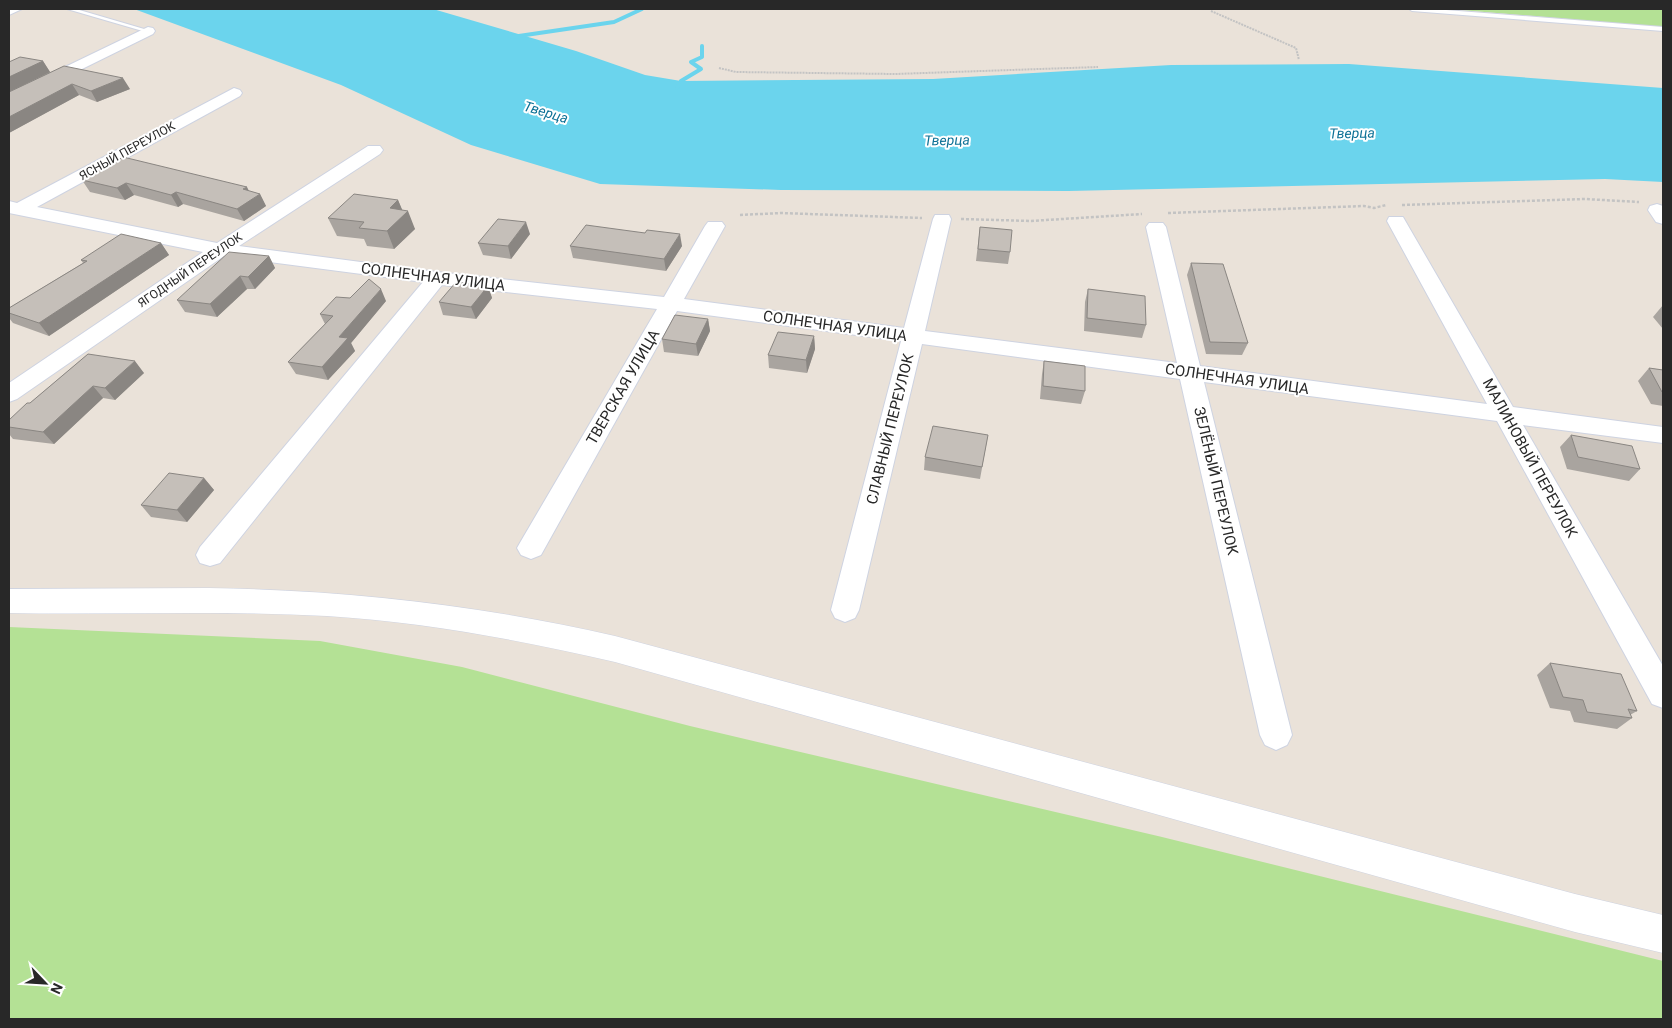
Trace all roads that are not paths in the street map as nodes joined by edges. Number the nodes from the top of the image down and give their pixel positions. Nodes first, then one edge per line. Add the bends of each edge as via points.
1 (16, 9) edge
2 (70, 9) edge
3 (1412, 9) edge
4 (9, 11) edge
5 (1663, 29) edge
6 (148, 31) joint
7 (234, 92) dead end
8 (9, 100) edge
9 (374, 150) dead end
10 (14, 208) edge
11 (1393, 210) road end
12 (1155, 218) road end
13 (942, 219) road end
14 (716, 226) dead end
15 (220, 250) junction
16 (437, 278) junction
17 (671, 304) junction
18 (914, 336) junction
19 (1190, 372) junction
20 (9, 394) edge
21 (1505, 414) junction
22 (1663, 435) edge
23 (531, 548) dead end
24 (210, 555) dead end
25 (9, 601) edge
26 (845, 610) dead end
27 (1663, 694) edge
28 (1276, 735) dead end
29 (1663, 934) edge

1 - 4 street
2 - 6 lane
3 - 5 lane
6 - 8 street
7 - 10 street, ЯСНЫЙ ПЕРЕУЛОК
9 - 15 street, ЯГОДНЫЙ ПЕРЕУЛОК
10 - 15 street, СОЛНЕЧНАЯ УЛИЦА
11 - 21 street, МАЛИНОВЫЙ ПЕРЕУЛОК
12 - 19 street, ЗЕЛЁНЫЙ ПЕРЕУЛОК
13 - 18 street, СЛАВНЫЙ ПЕРЕУЛОК
14 - 17 street, ТВЕРСКАЯ УЛИЦА
15 - 16 street, СОЛНЕЧНАЯ УЛИЦА
15 - 20 street, ЯГОДНЫЙ ПЕРЕУЛОК
16 - 17 street, СОЛНЕЧНАЯ УЛИЦА
16 - 24 street
17 - 18 street, СОЛНЕЧНАЯ УЛИЦА
17 - 23 street, ТВЕРСКАЯ УЛИЦА
18 - 19 street, СОЛНЕЧНАЯ УЛИЦА
18 - 26 street, СЛАВНЫЙ ПЕРЕУЛОК
19 - 21 street, СОЛНЕЧНАЯ УЛИЦА
19 - 28 street, ЗЕЛЁНЫЙ ПЕРЕУЛОК
21 - 22 street, СОЛНЕЧНАЯ УЛИЦА
21 - 27 street, МАЛИНОВЫЙ ПЕРЕУЛОК
25 - 29 main road via 328,604 436,614 544,632 624,651 1575,913

